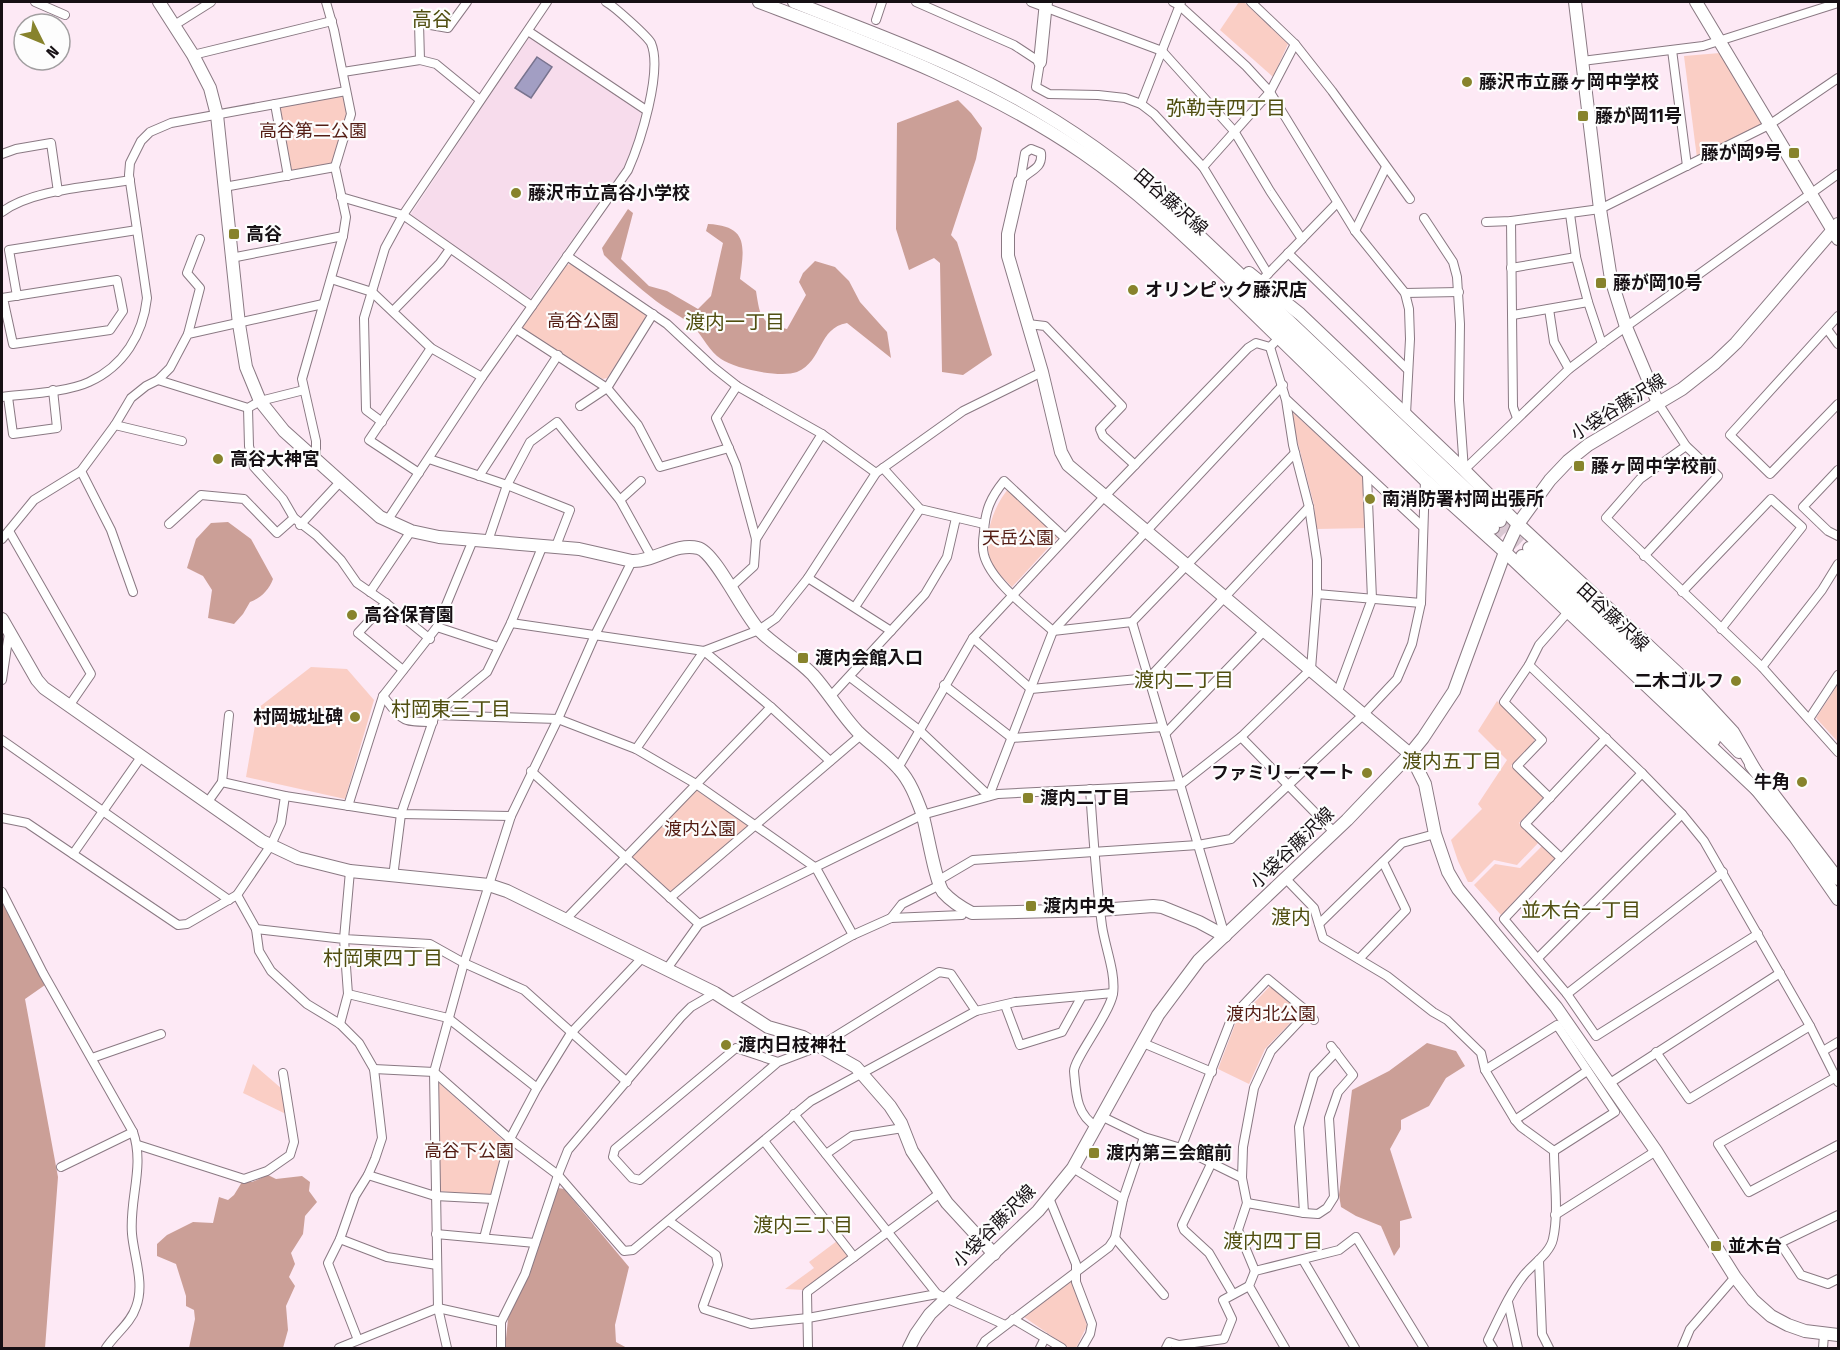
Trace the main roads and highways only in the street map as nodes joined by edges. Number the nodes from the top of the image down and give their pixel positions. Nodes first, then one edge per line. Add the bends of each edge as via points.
1 (159, 2) edge
2 (759, 2) edge
3 (794, 2) edge
4 (1575, 2) edge
5 (1696, 2) edge
6 (1045, 5) edge
7 (1040, 62) road end
8 (1020, 182) dead end
9 (1165, 218) junction
10 (1837, 231) edge
11 (1221, 254) junction
12 (1658, 403) junction
13 (1518, 524) junction
14 (1505, 552) junction
15 (2, 619) edge
16 (1410, 754) junction
17 (1755, 770) junction
18 (1757, 790) junction
19 (1839, 879) edge
20 (1839, 899) edge
21 (1225, 936) junction
22 (994, 1254) junction
23 (1839, 1335) edge
24 (909, 1348) edge

1 - 21 main road via 210,88 217,115 238,324 246,367 260,401 284,431 340,482 387,521 439,537 556,546 641,562 679,549 700,548 759,630 811,673 861,735 898,768 912,788 922,815 942,890 964,909 972,913 1153,906
2 - 9 main road, 田谷藤沢線 via 960,82 1009,108 1083,153
3 - 11 main road, 田谷藤沢線 via 966,72 1035,108 1148,188
4 - 12 main road via 1611,279
5 - 10 main road via 1810,194
6 - 7 main road
8 - 16 main road via 1008,234 1008,256 1061,452 1068,465
9 - 11 main road, 田谷藤沢線 via 1496,524
9 - 14 main road via 1274,343
10 - 12 main road, 小袋谷藤沢線 via 1736,343 1692,382
11 - 13 main road via 1264,278
12 - 13 main road, 小袋谷藤沢線 via 1568,461
13 - 14 main road, 小袋谷藤沢線
13 - 17 main road via 1683,678 1732,732
14 - 16 main road, 小袋谷藤沢線 via 1454,691
14 - 18 main road
15 - 22 main road via 40,684 271,845 298,858 350,871 489,885 507,891 715,993 768,1027 803,1037 856,1067 890,1106 912,1151 940,1194
16 - 21 main road, 小袋谷藤沢線
16 - 23 main road via 1425,784 1435,834 1458,889 1556,1007 1656,1151 1735,1277 1753,1300 1788,1325
17 - 18 main road, 田谷藤沢線 via 1677,687 1525,552 1671,696
17 - 19 main road, 田谷藤沢線
18 - 20 main road, 田谷藤沢線
21 - 22 main road, 小袋谷藤沢線 via 1178,986 1073,1168
22 - 24 main road, 小袋谷藤沢線 via 941,1297

